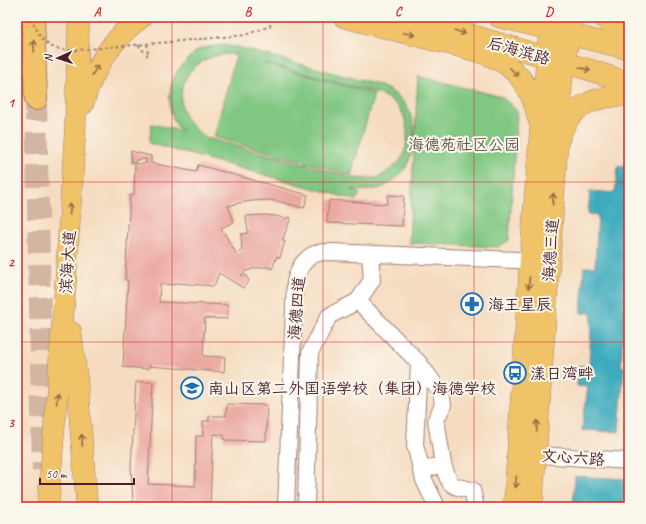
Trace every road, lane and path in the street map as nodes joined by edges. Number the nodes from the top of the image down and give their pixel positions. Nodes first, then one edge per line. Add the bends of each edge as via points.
1 (32, 17) edge
2 (79, 17) edge
3 (142, 17) edge
4 (272, 17) edge
5 (344, 17) edge
6 (410, 17) edge
7 (499, 17) edge
8 (603, 17) edge
9 (561, 24) edge
10 (629, 37) edge
11 (147, 44) junction
12 (138, 45) dead end
13 (467, 48) junction
14 (511, 48) junction
15 (629, 49) edge
16 (555, 60) junction
17 (629, 83) edge
18 (629, 95) edge
19 (36, 99) tunnel mouth
20 (540, 132) junction
21 (75, 134) junction
22 (557, 146) junction
23 (370, 254) junction
24 (540, 261) junction
25 (65, 290) junction
26 (358, 301) junction
27 (419, 363) junction
28 (526, 454) junction
29 (629, 461) edge
30 (443, 464) junction
31 (421, 471) junction
32 (48, 507) edge
33 (87, 507) edge
34 (286, 507) edge
35 (306, 507) edge
36 (437, 507) edge
37 (476, 507) edge
38 (514, 507) edge
39 (532, 507) edge

1 - 11 path, bridge via 39,36 59,49 68,51
19 -> 1 highway
2 - 21 main road, 滨海大道
21 -> 3 main road via 86,91 99,63 122,34
4 - 11 path, bridge via 270,26 245,35
5 -> 13 main road
6 -> 14 main road, 后海滨路
7 - 9 main road, 后海滨路
8 - 10 main road
9 - 15 main road, 后海滨路
9 - 16 main road, 海德三道
11 - 12 path via 148,56
13 - 14 main road
13 -> 20 main road via 496,58 523,81 531,94
14 - 16 main road, 后海滨路
16 -> 17 main road, 后海滨路
16 - 20 main road, 海德三道
16 - 22 main road, 海德三道
18 - 22 main road via 604,98 578,108 570,116
20 - 24 main road, 海德三道
25 -> 21 main road, 滨海大道
24 -> 22 main road, 海德三道
23 - 24 street, 海德四道
23 - 26 street via 372,280
23 - 34 street, 海德四道 via 318,253 308,258 297,272
24 - 28 main road, 海德三道
32 -> 25 main road, 滨海大道
33 -> 25 main road via 77,382
26 - 27 street
26 - 35 street via 328,316 310,353
27 - 30 street via 441,393 443,405 436,420
27 - 31 street via 415,446
28 - 29 street, 文心六路
28 -> 38 main road, 海德三道
28 - 39 main road, 海德三道
30 - 31 street
30 - 37 street via 450,484 457,488 472,490
31 - 36 street

